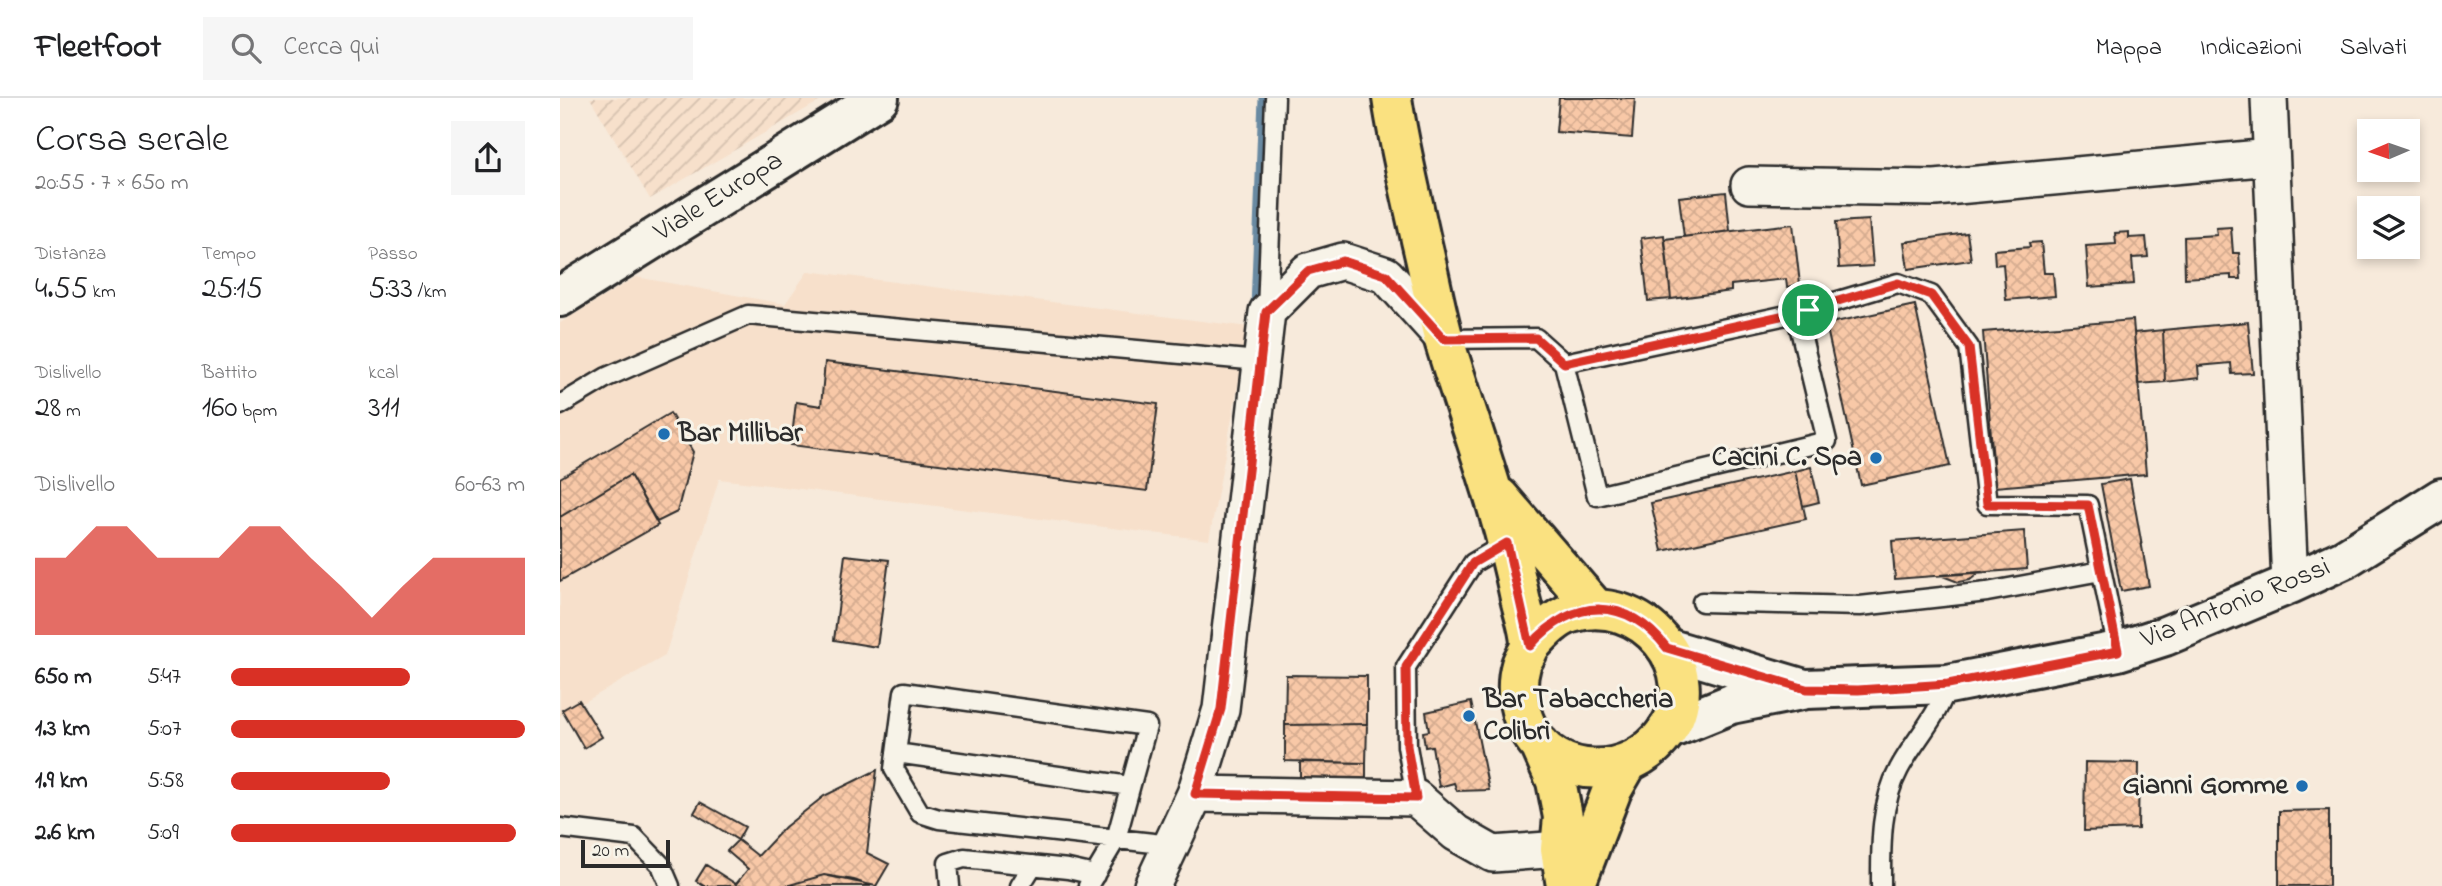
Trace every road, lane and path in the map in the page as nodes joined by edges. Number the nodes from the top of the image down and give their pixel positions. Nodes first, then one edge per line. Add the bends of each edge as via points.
1 (879, 98) edge
2 (1275, 98) edge
3 (1377, 98) edge
4 (2269, 98) edge
5 (1394, 115) edge
6 (2271, 157) junction
7 (1749, 185) dead end
8 (560, 297) edge
9 (1266, 312) junction
10 (1796, 313) junction
11 (1444, 339) junction
12 (1259, 361) junction
13 (1564, 363) junction
14 (560, 405) edge
15 (1496, 493) junction
16 (2442, 498) edge
17 (1507, 543) junction
18 (2101, 571) junction
19 (2290, 584) junction
20 (1702, 602) dead end
21 (1595, 608) junction
22 (1530, 646) junction
23 (1667, 648) junction
24 (2118, 651) junction
25 (1948, 684) junction
26 (1806, 689) junction
27 (1667, 730) junction
28 (1540, 745) junction
29 (896, 753) junction
30 (1628, 764) junction
31 (1130, 786) junction
32 (1195, 794) junction
33 (1416, 798) junction
34 (560, 828) edge
35 (1116, 839) junction
36 (1171, 845) junction
37 (1560, 849) junction
38 (1033, 865) junction
39 (1091, 880) edge
40 (670, 886) edge
41 (950, 886) edge
42 (1020, 886) edge
43 (1152, 886) edge
44 (1566, 886) edge
45 (1575, 886) edge
46 (1881, 886) edge

1 - 8 main road, Viale Europa
2 - 9 lane
3 - 5 main road
4 - 6 street
5 - 11 main road
6 - 7 street via 1935,188
6 - 19 street
9 - 11 street via 1308,271 1343,261 1386,275
9 - 12 street
10 - 13 lane
10 - 13 lane via 1827,441 1597,496
10 - 18 lane via 1898,283 1931,295 1969,347 1987,504 2088,505
11 - 13 lane via 1536,338
11 - 15 main road
12 - 14 lane via 748,315 607,377
12 - 32 street via 1221,709
15 - 17 main road
15 - 21 main road
16 - 19 main road, Via Antonio Rossi via 2344,559
17 - 22 main road
17 - 33 lane via 1473,563 1406,667 1407,746
18 - 20 lane via 1987,592 1860,606
18 - 24 lane
19 - 24 main road, Via Antonio Rossi
21 - 22 main road via 1569,614 1547,627
21 - 23 main road via 1636,618
22 - 28 main road via 1521,666 1519,697 1528,728
23 - 26 main road
23 - 27 main road via 1676,668 1678,690
24 - 25 main road, Via Antonio Rossi
25 - 26 main road, Via Antonio Rossi
25 - 46 lane via 1941,709 1899,769 1885,803
26 - 27 main road via 1731,704
27 - 30 main road via 1651,751
28 - 30 main road via 1559,760 1581,768
28 - 37 main road via 1556,781 1563,817
29 - 31 lane
29 - 31 lane via 904,692 1147,726
29 - 35 lane via 894,769 920,813
30 - 45 main road via 1612,790
31 - 35 lane
32 - 33 street
32 - 36 street
33 - 37 street via 1456,833 1493,854
34 - 40 lane via 634,837 661,865
35 - 36 lane
35 - 39 lane
36 - 43 street
37 - 44 main road
38 - 39 lane
38 - 41 lane via 964,858 948,863
38 - 42 lane

